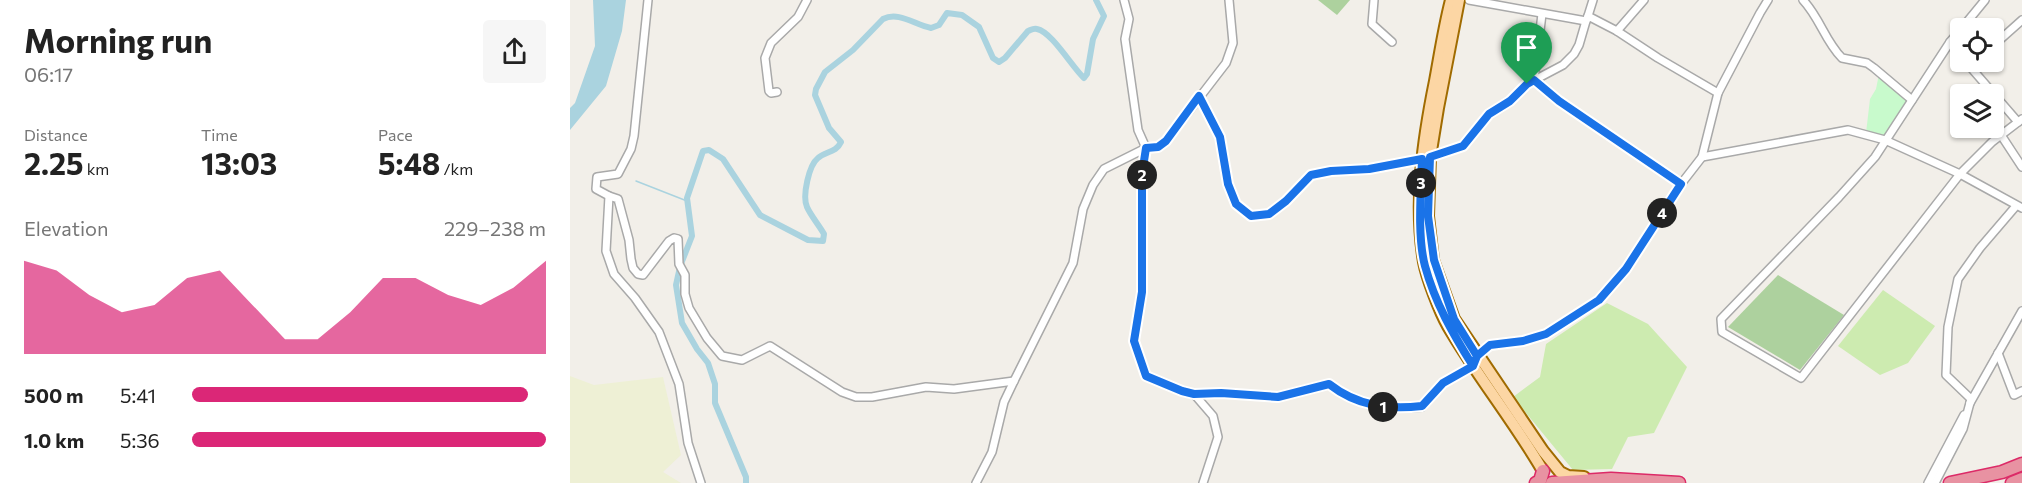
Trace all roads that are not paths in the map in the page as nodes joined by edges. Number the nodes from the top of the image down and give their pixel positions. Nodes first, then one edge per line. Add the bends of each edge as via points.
1 (648, 0) edge
2 (807, 0) edge
3 (1124, 0) edge
4 (1229, 0) edge
5 (1374, 0) edge
6 (1452, 0) edge
7 (1459, 0) edge
8 (1469, 0) edge
9 (1593, 0) edge
10 (1644, 0) edge
11 (1768, 0) edge
12 (1803, 0) edge
13 (1985, 0) edge
14 (1542, 14) junction
15 (1970, 18) edge
16 (1587, 19) junction
17 (2022, 20) edge
18 (1617, 31) junction
19 (2004, 36) edge
20 (1392, 42) dead end
21 (1950, 42) edge
22 (1978, 72) edge
23 (1534, 80) junction
24 (777, 92) dead end
25 (1718, 93) junction
26 (1199, 96) junction
27 (1912, 100) junction
28 (2020, 120) edge
29 (2004, 133) edge
30 (1998, 138) edge
31 (2003, 138) edge
32 (1886, 140) junction
33 (1146, 148) junction
34 (1702, 157) junction
35 (1426, 158) junction
36 (2022, 167) edge
37 (1960, 174) junction
38 (1681, 184) junction
39 (609, 196) junction
40 (2019, 207) edge
41 (2022, 311) edge
42 (1998, 353) junction
43 (1475, 361) junction
44 (1014, 381) junction
45 (2022, 390) edge
46 (1194, 394) junction
47 (1971, 399) junction
48 (2022, 464) edge
49 (1548, 469) junction
50 (1941, 469) junction
51 (1611, 479) junction
52 (2022, 479) edge
53 (701, 483) edge
54 (976, 483) edge
55 (1203, 483) edge
56 (1536, 483) edge
57 (1552, 483) edge
58 (1679, 483) edge
59 (1929, 483) edge
60 (1935, 483) edge
61 (1950, 483) edge
62 (2012, 483) edge

1 - 39 street via 633,142 618,174 597,177 596,189
2 - 24 street via 765,57 769,91
3 - 33 street via 1129,19 1125,39 1138,130
4 - 26 street via 1233,43 1226,63
5 - 20 street via 1372,24
6 - 35 main road via 1430,106
7 - 35 main road
8 - 14 street
9 - 16 street
10 - 18 street
11 - 25 street
12 - 27 street via 1842,58 1867,63
13 - 15 street
14 - 16 street
14 - 23 street
16 - 18 street
16 - 23 street via 1574,54 1563,65
17 - 19 street
18 - 25 street
21 - 27 street
22 - 28 street
23 - 35 street via 1489,114 1463,146
23 - 38 street
25 - 34 street
26 - 33 street via 1166,141 1158,147
26 - 35 street via 1220,137 1228,184 1236,204 1251,216 1269,214 1311,175
27 - 32 street
28 - 29 street
30 - 37 street
31 - 36 street
32 - 34 street via 1848,130
32 - 37 street
32 - 37 street via 1839,197 1720,319 1722,332 1801,378
33 - 44 street via 1104,169 1092,185 1083,208 1073,263
33 - 46 street via 1142,174 1142,292 1134,341 1146,376
34 - 38 street
35 - 43 main road via 1420,218 1424,264 1447,324
37 - 40 street
38 - 43 street via 1626,269 1599,300 1546,334 1490,345
39 - 44 street via 618,199 633,268 638,274 643,275 660,252 674,238 678,239 689,308 722,356 742,360 770,346 856,397
39 - 53 street via 606,251 614,274 659,332 679,384 688,443
40 - 47 street via 1980,248 1958,279 1948,327 1947,375
41 - 42 street
42 - 45 street via 2014,395
42 - 47 street
43 - 46 street via 1443,383 1422,406 1408,408 1380,407 1342,395 1329,384 1278,397
43 - 49 main road via 1531,450
44 - 54 street via 1004,402 992,452
46 - 55 street via 1213,416 1218,437
47 - 50 street via 1963,429
48 - 61 highway
49 - 51 main road via 1568,476
49 - 56 highway
50 - 59 street
50 - 60 street
51 - 57 highway
51 - 58 highway
52 - 62 highway

